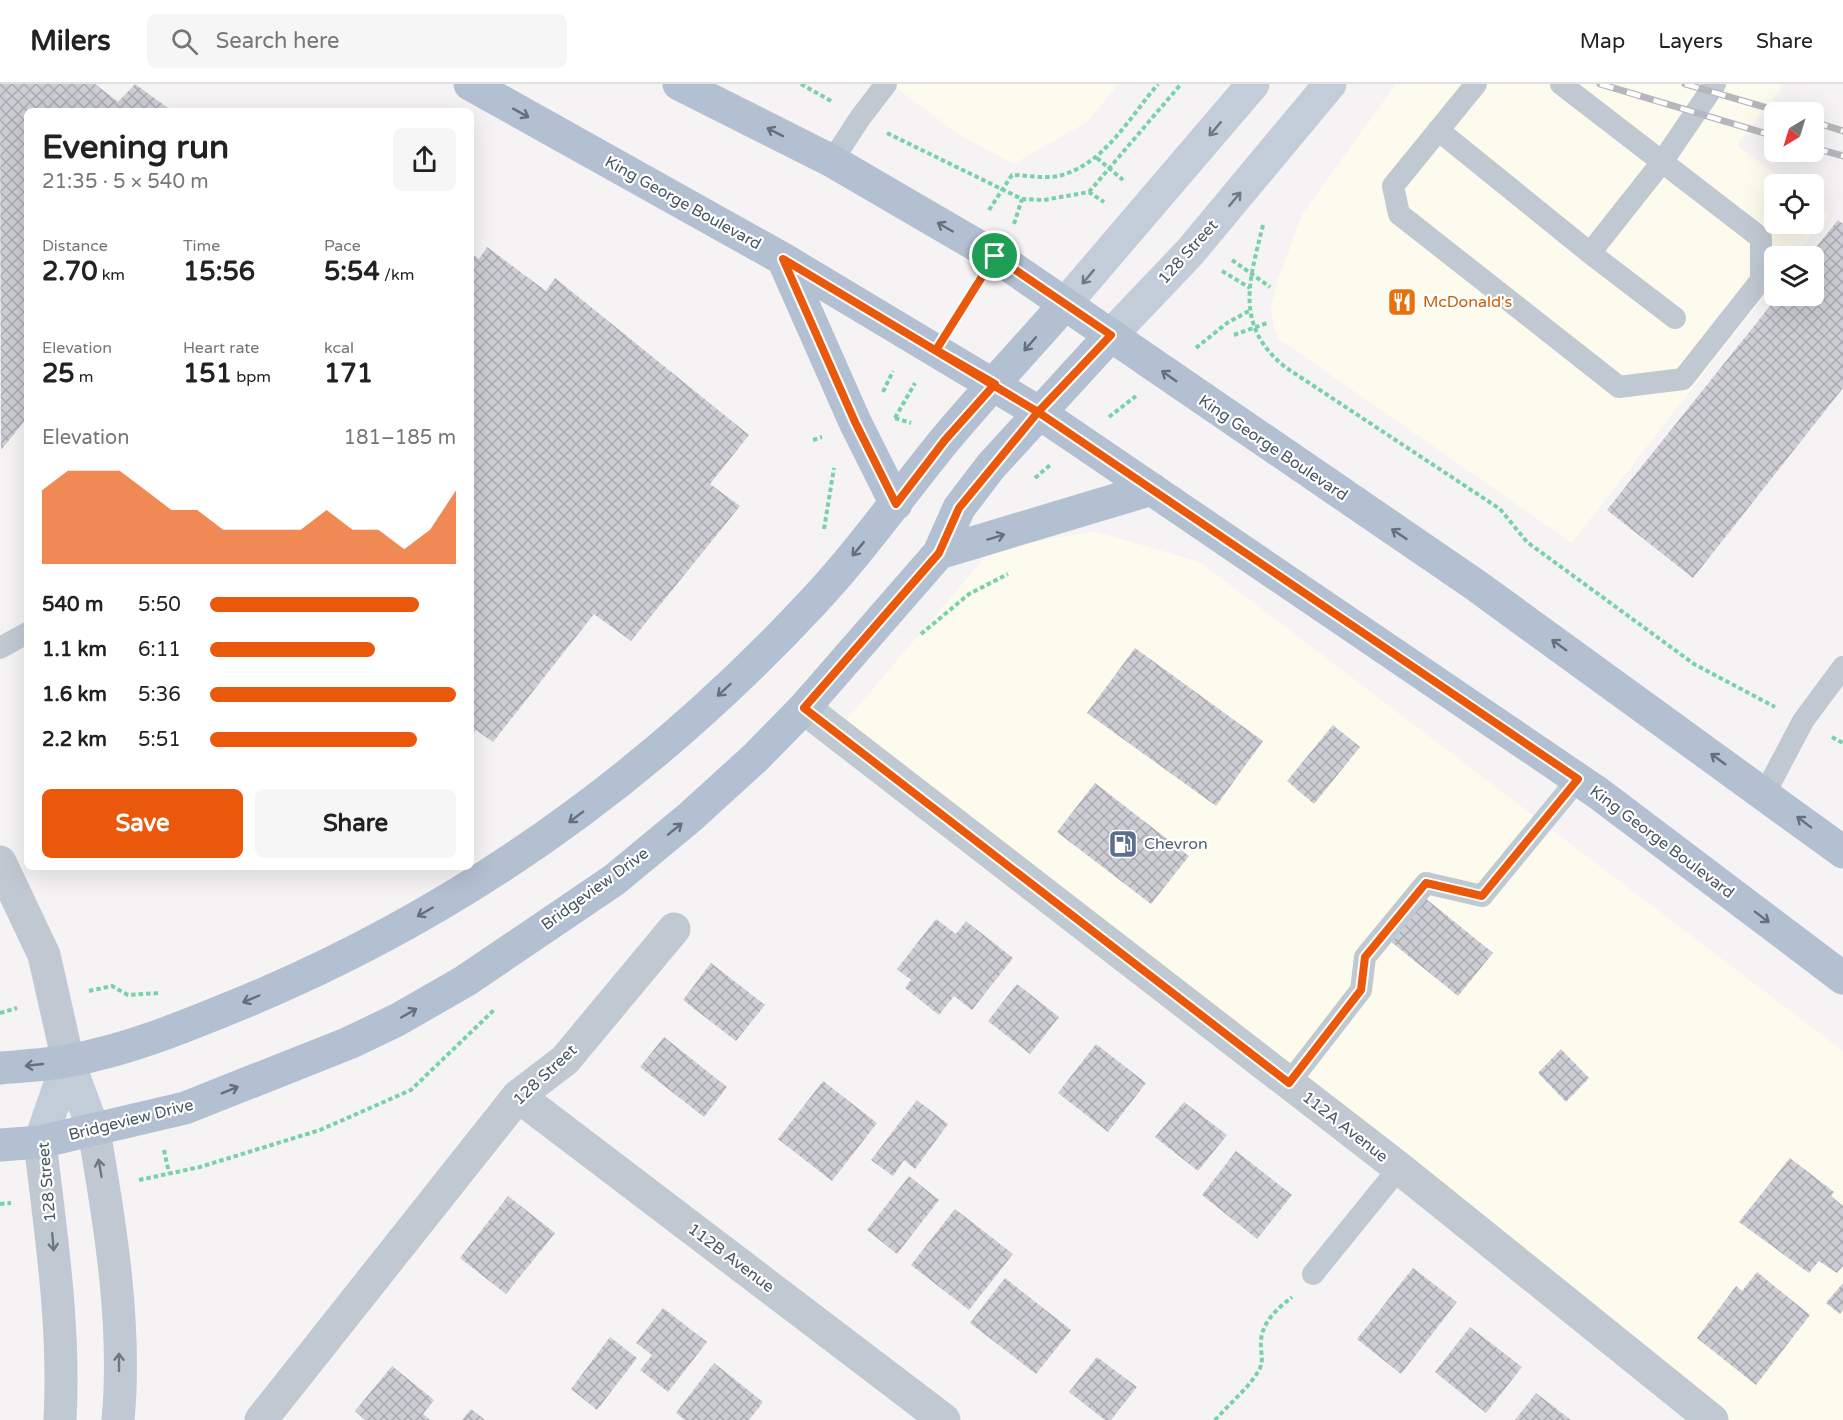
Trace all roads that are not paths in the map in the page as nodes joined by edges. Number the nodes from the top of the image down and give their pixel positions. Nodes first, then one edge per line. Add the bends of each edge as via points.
1 (470, 84) edge
2 (679, 84) edge
3 (886, 84) edge
4 (1253, 84) edge
5 (1330, 84) edge
6 (1476, 84) edge
7 (1560, 84) edge
8 (1715, 84) edge
9 (1438, 130) junction
10 (832, 161) junction
11 (1662, 162) junction
12 (1590, 253) junction
13 (783, 259) junction
14 (1065, 304) junction
15 (1675, 318) dead end
16 (1111, 335) junction
17 (995, 384) junction
18 (1038, 412) junction
19 (1152, 489) junction
20 (896, 504) junction
21 (939, 553) junction
22 (24, 635) edge
23 (0, 648) edge
24 (1843, 667) edge
25 (804, 708) junction
26 (1578, 779) junction
27 (1765, 793) junction
28 (1843, 852) edge
29 (0, 862) edge
30 (674, 929) dead end
31 (1843, 978) edge
32 (68, 1061) junction
33 (0, 1068) edge
34 (1289, 1083) junction
35 (518, 1096) junction
36 (94, 1131) junction
37 (40, 1142) junction
38 (0, 1145) edge
39 (1399, 1168) junction
40 (1313, 1274) road end
41 (60, 1420) edge
42 (118, 1420) edge
43 (261, 1420) edge
44 (944, 1420) edge
45 (1712, 1420) edge

1 -> 13 main road, King George Boulevard
10 -> 2 main road, King George Boulevard
3 - 10 lane
4 -> 14 main road
16 -> 5 main road, 128 Street via 1190,252
6 - 9 lane
7 - 11 lane
8 - 11 lane
9 - 11 lane via 1393,186 1399,214 1619,387 1683,379 1761,280 1761,238
9 - 12 lane
14 -> 10 main road, King George Boulevard via 995,256
11 - 12 lane
12 - 15 lane
13 - 17 main road, King George Boulevard
13 - 20 main road
14 - 16 main road, King George Boulevard
14 -> 17 main road
16 - 18 main road, 128 Street
27 -> 16 main road, King George Boulevard via 1474,584
17 - 18 main road, King George Boulevard
17 - 20 main road
18 - 19 main road, King George Boulevard
18 - 21 main road, Bridgeview Drive via 959,508
21 -> 19 main road
19 - 26 main road, King George Boulevard
20 -> 32 main road via 814,602 755,662 645,764 569,822 476,883 314,973 195,1023
21 - 25 main road, Bridgeview Drive
22 - 23 lane
24 - 27 lane via 1803,721
25 - 34 street, 112A Avenue
36 -> 25 main road, Bridgeview Drive via 185,1108 349,1043 465,981 614,880 689,818
26 -> 31 main road, King George Boulevard
26 - 34 lane via 1482,896 1426,883 1365,957 1361,990
28 -> 27 main road, King George Boulevard
29 - 32 street via 44,955
30 - 35 street, 128 Street via 565,1060
32 -> 33 main road
32 - 36 main road
32 - 37 main road, 128 Street
34 - 39 street, 112A Avenue
35 - 43 street, 128 Street
35 - 44 street, 112B Avenue
36 - 37 main road, Bridgeview Drive
42 -> 36 street via 119,1343 110,1227
37 - 38 main road, Bridgeview Drive
37 -> 41 street, 128 Street via 61,1330
39 - 40 lane
39 - 45 street, 112A Avenue

